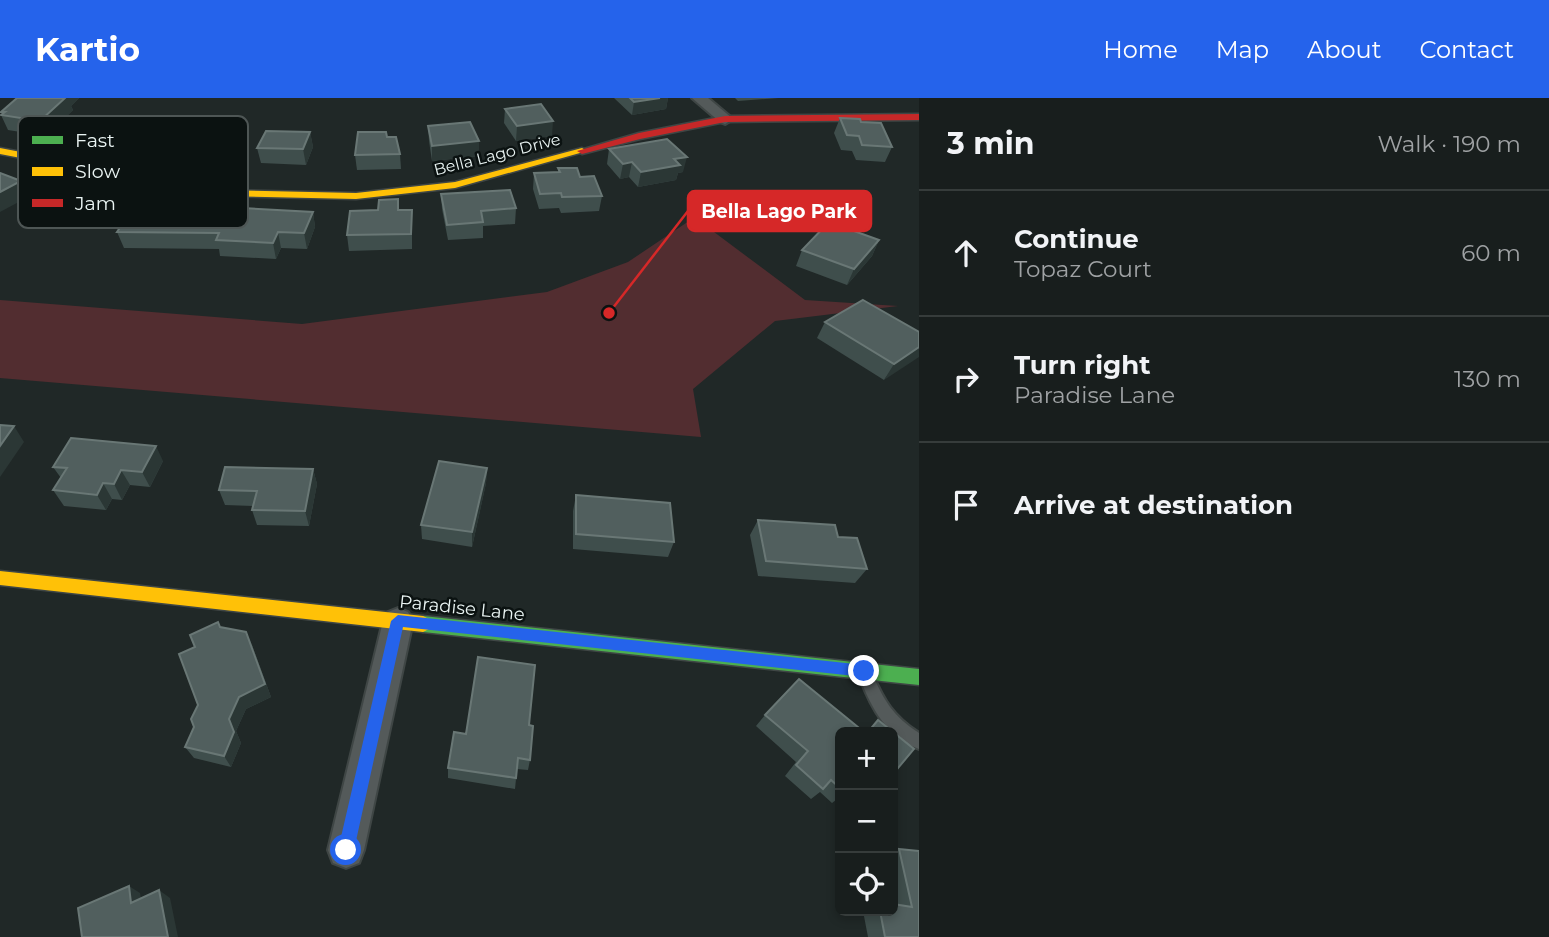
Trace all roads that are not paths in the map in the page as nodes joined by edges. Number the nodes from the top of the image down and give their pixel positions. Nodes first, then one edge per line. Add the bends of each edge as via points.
1 (699, 98) edge
2 (919, 117) edge
3 (725, 119) junction
4 (0, 151) edge
5 (18, 154) edge
6 (248, 194) edge
7 (0, 578) edge
8 (398, 621) junction
9 (864, 671) junction
10 (919, 677) edge
11 (919, 741) edge
12 (346, 850) dead end

1 - 3 street
2 - 3 street, Bella Lago Drive
3 - 6 street, Bella Lago Drive via 639,135 455,185 356,196
4 - 5 street, Bella Lago Drive
7 - 8 street, Paradise Lane
8 - 9 street, Paradise Lane
8 - 12 street
9 - 10 street, Paradise Lane
9 - 11 lane via 878,708

